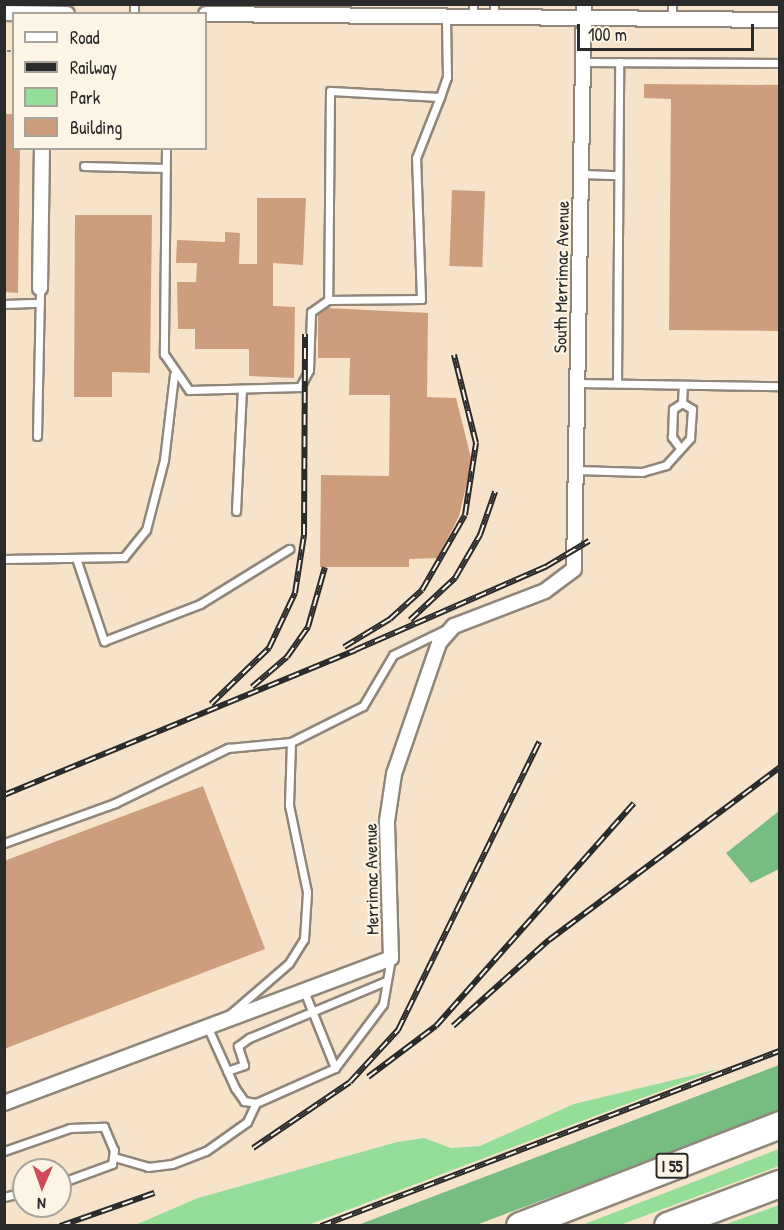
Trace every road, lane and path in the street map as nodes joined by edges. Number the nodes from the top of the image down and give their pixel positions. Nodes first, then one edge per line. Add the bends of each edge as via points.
1 (672, 4) edge
2 (763, 4) edge
3 (223, 10) edge
4 (314, 11) edge
5 (402, 11) edge
6 (473, 11) edge
7 (494, 11) edge
8 (584, 12) edge
9 (442, 13) edge
10 (207, 14) edge
11 (672, 19) junction
12 (762, 20) junction
13 (780, 20) edge
14 (8, 51) dead end
15 (12, 51) edge
16 (584, 62) junction
17 (619, 62) junction
18 (780, 63) edge
19 (440, 97) junction
20 (42, 150) edge
21 (166, 150) edge
22 (84, 166) dead end
23 (166, 168) junction
24 (582, 174) junction
25 (618, 175) junction
26 (40, 288) joint
27 (328, 300) junction
28 (40, 303) junction
29 (4, 304) edge
30 (174, 375) junction
31 (578, 382) junction
32 (617, 383) junction
33 (682, 385) junction
34 (780, 386) edge
35 (242, 390) junction
36 (682, 403) junction
37 (37, 436) dead end
38 (680, 448) junction
39 (577, 470) junction
40 (236, 511) dead end
41 (289, 549) dead end
42 (76, 558) junction
43 (4, 560) edge
44 (454, 626) junction
45 (291, 742) junction
46 (4, 843) edge
47 (391, 958) junction
48 (386, 981) junction
49 (304, 991) junction
50 (313, 1014) junction
51 (223, 1020) junction
52 (207, 1026) junction
53 (335, 1068) junction
54 (227, 1071) junction
55 (4, 1102) edge
56 (256, 1103) junction
57 (780, 1125) edge
58 (4, 1151) edge
59 (114, 1157) junction
60 (72, 1179) edge
61 (780, 1184) edge
62 (520, 1226) edge
63 (668, 1226) edge

1 - 11 lane
2 - 12 street
3 - 4 street
3 - 10 street
4 - 5 street
5 - 9 street
6 - 7 street
6 - 9 street
7 - 8 street
8 - 11 street
8 - 16 street, South Merrimac Avenue
9 - 19 lane via 447,77
11 - 12 street
12 - 13 street
14 - 15 path
16 - 17 lane
16 - 24 street, South Merrimac Avenue
17 - 18 lane
17 - 25 lane
19 - 27 lane via 416,158 421,299
19 - 27 lane via 330,91
20 - 26 street
21 - 23 lane
22 - 23 lane
23 - 30 lane via 164,354
24 - 25 lane
24 - 31 street, South Merrimac Avenue
25 - 32 lane
26 - 28 lane
27 - 35 lane via 311,312 309,370 300,387
28 - 29 lane
28 - 37 lane
30 - 35 lane via 189,390
30 - 42 lane via 164,460 146,530 124,557
31 - 32 lane
31 - 39 street, South Merrimac Avenue
32 - 33 lane
33 - 34 lane
33 - 36 lane
35 - 40 lane
36 - 38 lane via 673,409 672,436
36 - 38 lane via 692,409 692,422 690,438
38 - 39 lane via 666,465 654,470
39 - 44 street, South Merrimac Avenue via 573,569 563,581
41 - 42 lane via 200,604 104,641
42 - 43 lane
44 - 45 lane via 404,646 393,655 363,706
44 - 47 street, Merrimac Avenue via 439,643 394,774 387,821
45 - 46 lane via 228,748 115,803
45 - 51 lane via 289,805 307,892 304,939 289,963
47 - 48 lane
47 - 49 street, Merrimac Avenue
48 - 50 lane
48 - 53 lane via 383,1004
49 - 50 lane
49 - 51 street, Merrimac Avenue
50 - 53 lane
50 - 54 lane via 249,1038 238,1046 243,1065
51 - 52 street, Merrimac Avenue
52 - 54 lane
52 - 55 street, Merrimac Avenue
53 - 56 lane
54 - 56 lane via 244,1101
56 - 59 lane via 247,1122 206,1151 172,1164 148,1167
57 - 62 highway, I 55 via 566,1212
58 - 59 lane via 95,1124 110,1134
59 - 60 lane via 100,1171
61 - 63 highway

